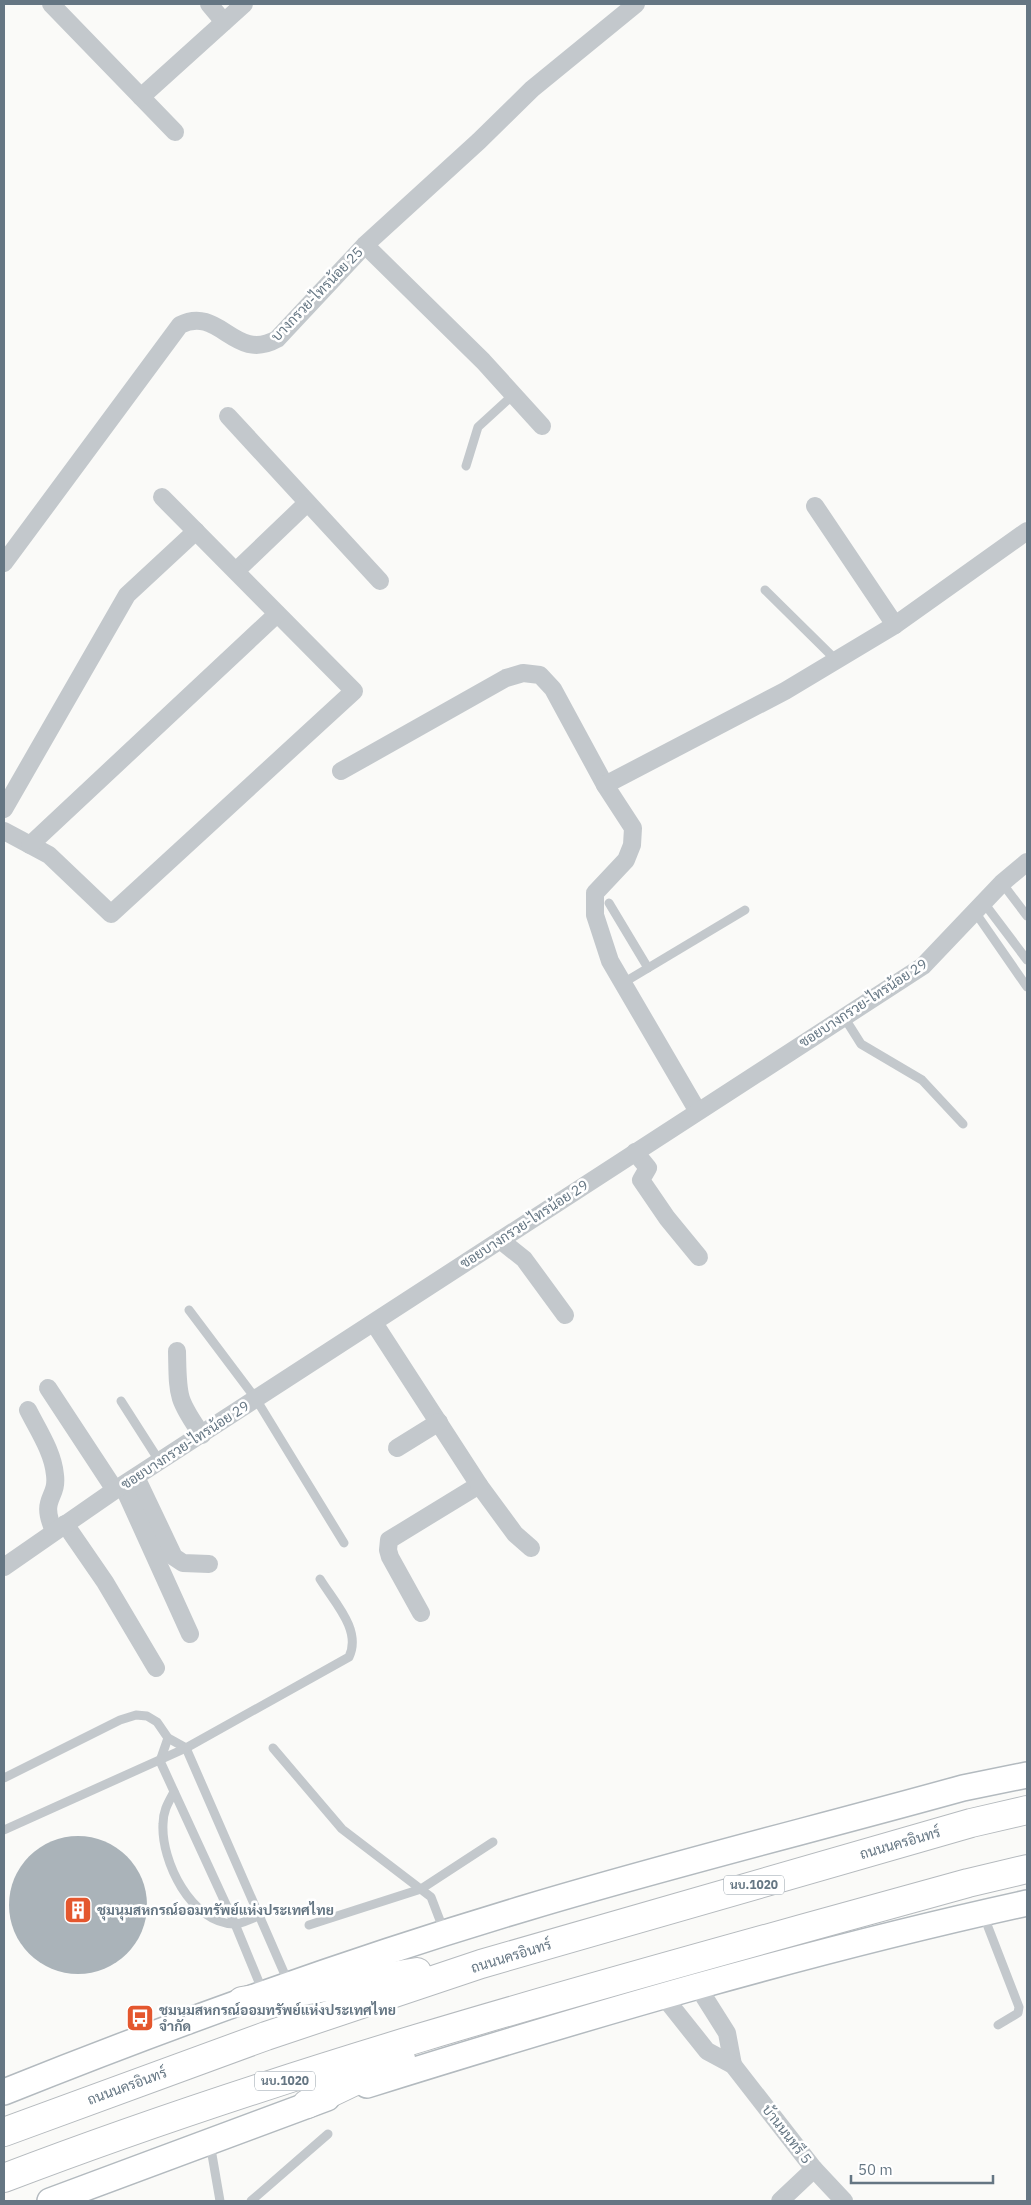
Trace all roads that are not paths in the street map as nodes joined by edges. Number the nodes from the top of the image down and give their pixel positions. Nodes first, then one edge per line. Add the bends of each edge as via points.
1 (51, 4) edge
2 (209, 4) edge
3 (244, 4) edge
4 (636, 4) edge
5 (224, 22) junction
6 (141, 97) junction
7 (175, 132) dead end
8 (365, 245) junction
9 (513, 395) junction
10 (228, 416) dead end
11 (542, 426) dead end
12 (466, 466) dead end
13 (162, 496) dead end
14 (307, 503) junction
15 (814, 506) dead end
16 (196, 531) junction
17 (1027, 531) edge
18 (4, 563) edge
19 (236, 572) junction
20 (380, 581) dead end
21 (765, 590) dead end
22 (277, 614) junction
23 (895, 625) junction
24 (836, 660) junction
25 (341, 771) dead end
26 (605, 785) junction
27 (4, 809) edge
28 (4, 831) edge
29 (30, 845) junction
30 (1027, 862) edge
31 (1002, 883) junction
32 (609, 903) dead end
33 (980, 907) junction
34 (745, 910) dead end
35 (1027, 916) edge
36 (1027, 960) edge
37 (648, 968) junction
38 (623, 983) junction
39 (1027, 987) edge
40 (844, 1017) junction
41 (697, 1110) junction
42 (963, 1124) dead end
43 (635, 1152) junction
44 (500, 1240) junction
45 (699, 1257) dead end
46 (189, 1310) dead end
47 (565, 1315) dead end
48 (374, 1324) junction
49 (177, 1352) dead end
50 (48, 1388) dead end
51 (256, 1400) junction
52 (121, 1401) dead end
53 (28, 1410) dead end
54 (438, 1422) junction
55 (202, 1435) junction
56 (397, 1448) dead end
57 (160, 1462) junction
58 (124, 1485) junction
59 (479, 1485) junction
60 (60, 1528) junction
61 (344, 1543) dead end
62 (531, 1548) dead end
63 (209, 1564) dead end
64 (4, 1567) edge
65 (320, 1579) dead end
66 (422, 1613) dead end
67 (190, 1634) dead end
68 (156, 1668) dead end
69 (168, 1738) junction
70 (186, 1748) junction
71 (273, 1748) dead end
72 (160, 1761) junction
73 (1027, 1774) edge
74 (4, 1778) edge
75 (174, 1792) junction
76 (1027, 1810) edge
77 (4, 1830) edge
78 (493, 1842) dead end
79 (1027, 1869) edge
80 (421, 1889) junction
81 (1027, 1903) edge
82 (982, 1913) junction
83 (260, 1916) junction
84 (235, 1924) junction
85 (309, 1925) dead end
86 (445, 1934) junction
87 (481, 1964) junction
88 (289, 1985) junction
89 (698, 1987) junction
90 (253, 1997) junction
91 (664, 1997) junction
92 (490, 2016) junction
93 (998, 2025) dead end
94 (733, 2065) junction
95 (4, 2092) edge
96 (307, 2104) junction
97 (4, 2132) edge
98 (328, 2134) dead end
99 (210, 2140) junction
100 (814, 2169) junction
101 (4, 2178) edge
102 (50, 2201) edge
103 (220, 2201) edge
104 (251, 2201) edge
105 (780, 2201) edge
106 (844, 2201) edge

1 - 6 street
2 - 5 street
3 - 5 street
4 - 8 street, บางกรวย-ไทรน้อย 25 via 532,89
5 - 6 street
6 - 7 street
8 - 9 street
8 - 18 street, บางกรวย-ไทรน้อย 25 via 277,339 265,346 248,345 205,320 191,319 180,325
9 - 11 street
9 - 12 lane via 478,427
10 - 14 street
13 - 16 street
14 - 19 street
14 - 20 street
15 - 23 street
16 - 19 street
16 - 27 street via 127,595
17 - 23 street
19 - 22 street
21 - 24 lane
22 - 29 street
22 - 29 street via 354,691 111,914 49,855
23 - 24 street
24 - 26 street via 785,691
25 - 26 street via 490,687 523,673 540,675 553,689
26 - 38 street via 632,828 632,845 626,860 595,893 595,915 610,961
28 - 29 street
30 - 31 street, ซอยบางกรวย-ไทรน้อย 29
31 - 33 street, ซอยบางกรวย-ไทรน้อย 29
31 - 35 lane
32 - 37 lane
33 - 36 lane
33 - 39 lane
33 - 40 street, ซอยบางกรวย-ไทรน้อย 29 via 923,966
34 - 37 lane
37 - 38 lane
38 - 41 street
40 - 41 street, ซอยบางกรวย-ไทรน้อย 29
40 - 42 lane via 861,1044 922,1080
41 - 43 street, ซอยบางกรวย-ไทรน้อย 29
43 - 44 street, ซอยบางกรวย-ไทรน้อย 29
43 - 45 street via 648,1168 640,1180
44 - 47 street via 524,1259
44 - 48 street, ซอยบางกรวย-ไทรน้อย 29
46 - 51 lane
48 - 51 street, ซอยบางกรวย-ไทรน้อย 29
48 - 54 street
49 - 55 street via 179,1399
50 - 58 street
51 - 55 street, ซอยบางกรวย-ไทรน้อย 29
51 - 61 lane
52 - 57 lane
53 - 60 street via 53,1464 56,1478 46,1507
54 - 56 street
54 - 59 street
55 - 57 street, ซอยบางกรวย-ไทรน้อย 29
57 - 58 street, ซอยบางกรวย-ไทรน้อย 29
58 - 60 street, ซอยบางกรวย-ไทรน้อย 29
58 - 63 street via 174,1557 183,1563
58 - 67 street
59 - 62 street via 515,1534
59 - 66 street via 389,1540 390,1557
60 - 64 street, ซอยบางกรวย-ไทรน้อย 29
60 - 68 street via 91,1561
65 - 70 lane via 351,1628 353,1648 349,1657
69 - 70 lane
69 - 72 lane
69 - 74 lane via 156,1722 147,1716 136,1715 38,1759
70 - 72 lane
70 - 83 lane
71 - 80 lane via 342,1829
72 - 75 lane
72 - 77 lane
73 - 86 main road via 529,1907
75 - 84 lane
75 - 84 lane via 164,1810 163,1824 163,1843 169,1866 188,1895 207,1914
76 - 87 main road, ถนนนครอินทร์ / นบ.1020 via 971,1823
78 - 80 lane
79 - 92 main road, นบ.1020
80 - 85 lane
80 - 86 lane via 431,1897
81 - 82 main road, นบ.1020
82 - 89 main road, นบ.1020
82 - 93 lane via 1020,2007 1018,2013
83 - 84 lane
83 - 88 lane
84 - 90 lane
86 - 88 main road
87 - 90 main road
87 - 97 main road, ถนนนครอินทร์ / นบ.1020 via 266,2036
88 - 90 main road
89 - 91 main road, นบ.1020
89 - 94 street, บ้านนนทรี 5 via 727,2033
90 - 95 main road
91 - 94 street, บ้านนนทรี 5 via 707,2051
91 - 96 main road, นบ.1020
92 - 96 main road
92 - 101 main road, นบ.1020 via 228,2099
94 - 100 street, บ้านนนทรี 5
96 - 99 main road, นบ.1020
98 - 104 lane
99 - 102 main road, นบ.1020
99 - 103 lane
100 - 105 street
100 - 106 street, บ้านนนทรี 5

